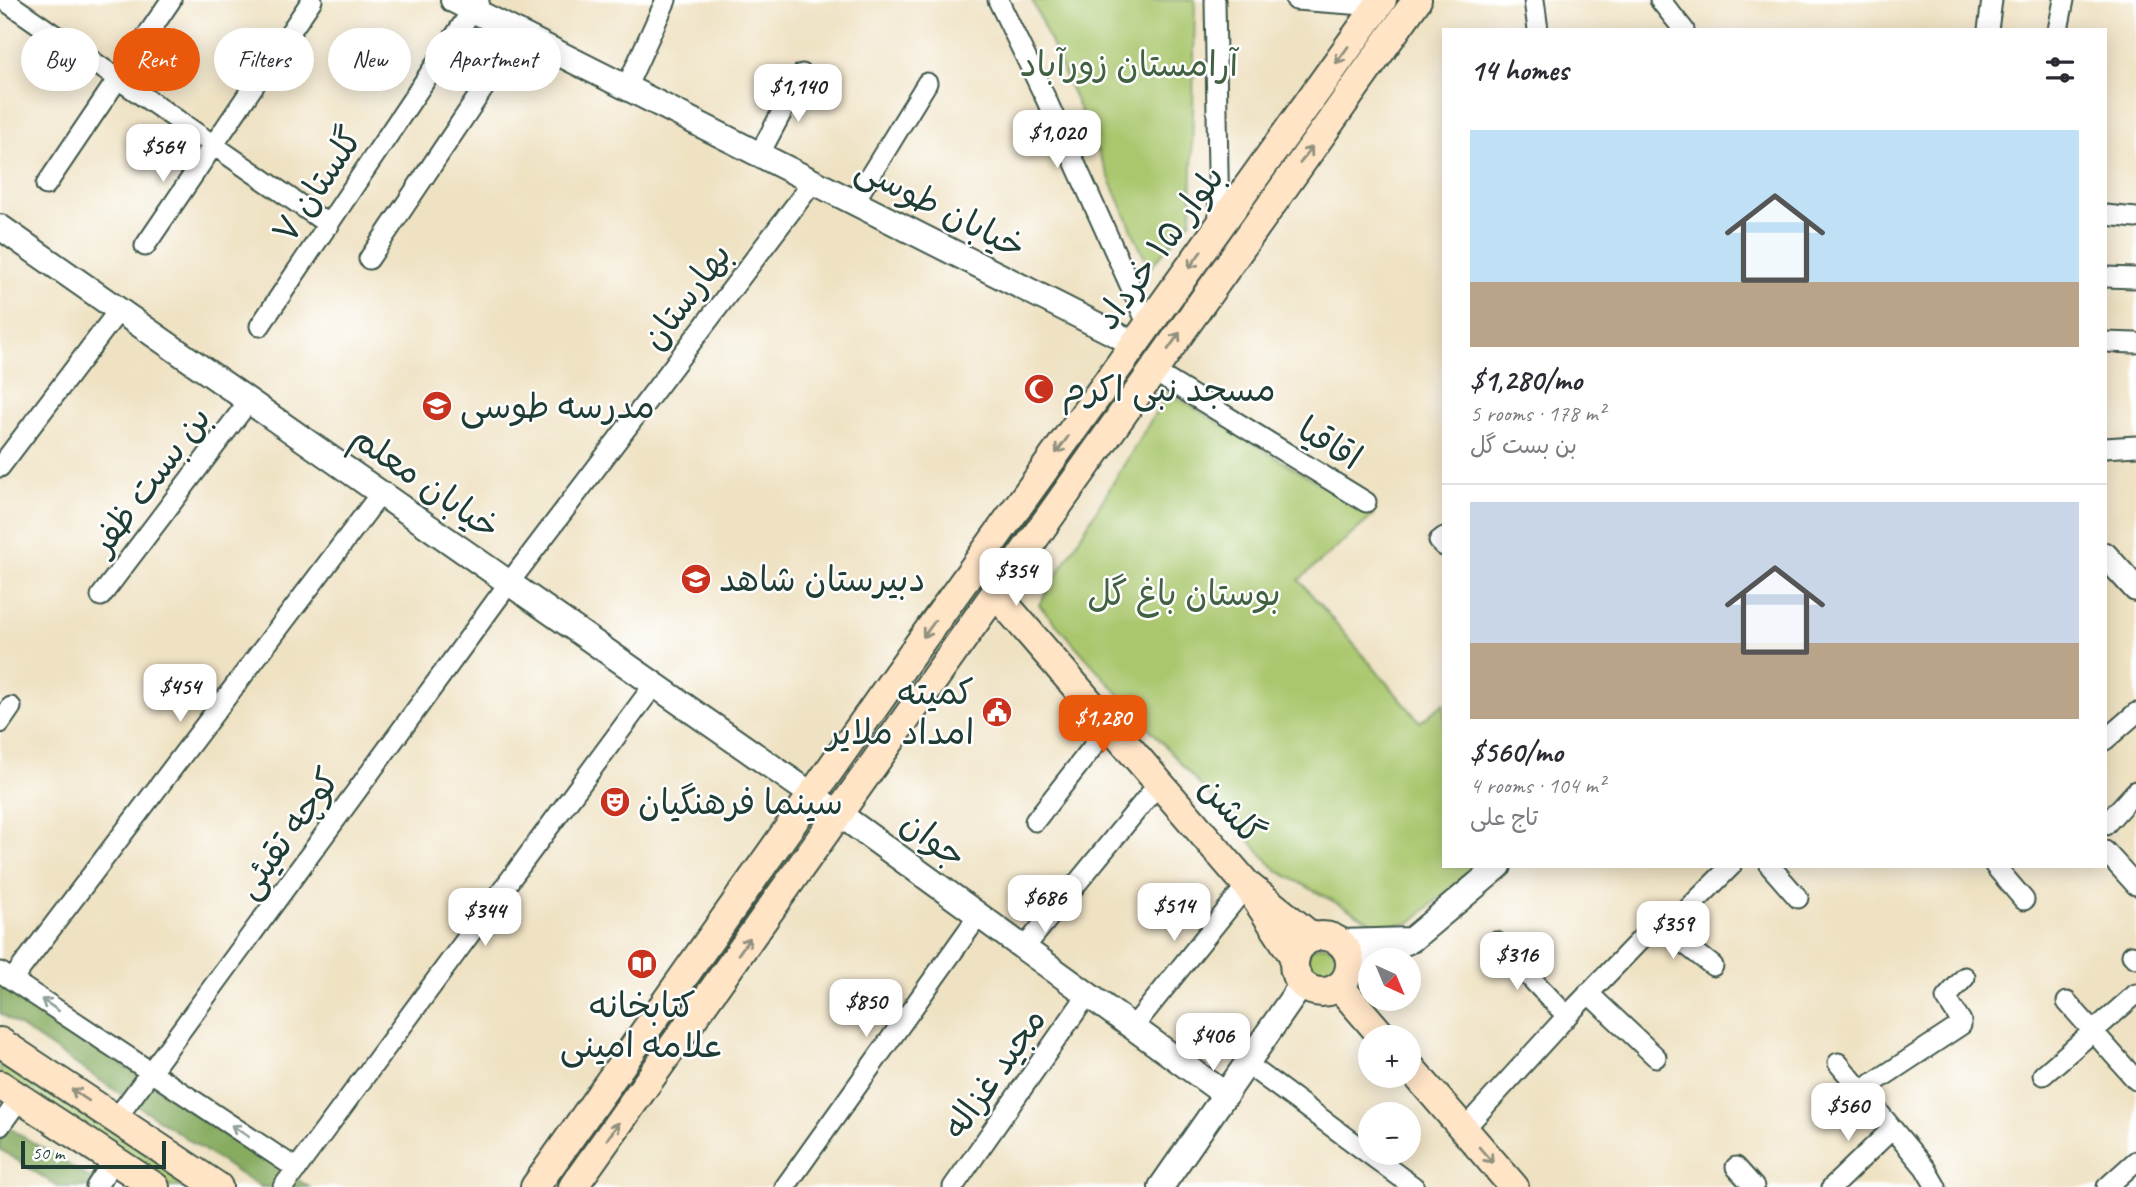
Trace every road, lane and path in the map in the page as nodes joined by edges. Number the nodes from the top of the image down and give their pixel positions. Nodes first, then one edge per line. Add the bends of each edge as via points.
1 (171, 0) edge
2 (312, 0) edge
3 (666, 0) edge
4 (998, 0) edge
5 (1214, 0) edge
6 (1296, 0) edge
7 (1417, 0) edge
8 (1534, 0) edge
9 (1660, 0) edge
10 (1992, 0) edge
11 (2064, 0) edge
12 (5, 3) edge
13 (1380, 3) edge
14 (468, 4) edge
15 (152, 28) edge
16 (510, 28) edge
17 (1538, 28) edge
18 (1682, 28) edge
19 (1987, 28) edge
20 (2058, 28) edge
21 (561, 55) edge
22 (802, 74) dead end
23 (113, 76) edge
24 (927, 83) dead end
25 (113, 86) edge
26 (626, 88) junction
27 (135, 91) edge
28 (482, 91) edge
29 (214, 145) junction
30 (759, 155) junction
31 (813, 181) junction
32 (46, 186) dead end
33 (853, 202) junction
34 (2107, 215) edge
35 (2136, 218) edge
36 (329, 225) junction
37 (0, 227) edge
38 (1219, 228) junction
39 (145, 246) dead end
40 (369, 259) dead end
41 (2107, 277) edge
42 (2136, 278) edge
43 (119, 310) junction
44 (260, 326) dead end
45 (1141, 335) junction
46 (2107, 342) edge
47 (2136, 343) edge
48 (1153, 372) junction
49 (249, 401) junction
50 (2136, 446) edge
51 (2107, 448) edge
52 (0, 467) edge
53 (381, 493) junction
54 (1366, 502) dead end
55 (2107, 557) edge
56 (509, 583) junction
57 (2136, 589) edge
58 (996, 594) junction
59 (101, 596) dead end
60 (654, 685) junction
61 (2136, 713) edge
62 (1110, 725) junction
63 (2107, 738) edge
64 (1159, 783) junction
65 (2136, 791) edge
66 (812, 795) junction
67 (838, 813) junction
68 (1035, 821) dead end
69 (2107, 823) edge
70 (2107, 853) edge
71 (1497, 868) edge
72 (1729, 868) edge
73 (1772, 868) edge
74 (1997, 868) edge
75 (1247, 885) junction
76 (2136, 885) edge
77 (1798, 898) dead end
78 (2024, 900) dead end
79 (979, 915) junction
80 (1658, 923) junction
81 (1496, 942) dead end
82 (1024, 948) junction
83 (1323, 963) junction
84 (1713, 966) dead end
85 (6, 976) edge
86 (1965, 977) dead end
87 (1588, 993) junction
88 (1088, 994) junction
89 (2136, 994) edge
90 (2067, 1002) dead end
91 (1567, 1016) junction
92 (1373, 1025) edge
93 (1133, 1027) junction
94 (2091, 1032) junction
95 (0, 1042) edge
96 (1656, 1057) dead end
97 (1838, 1063) dead end
98 (1247, 1064) junction
99 (151, 1072) junction
100 (2043, 1075) dead end
101 (1421, 1080) edge
102 (2136, 1080) edge
103 (1861, 1091) junction
104 (10, 1092) edge
105 (1226, 1095) junction
106 (117, 1119) junction
107 (0, 1126) edge
108 (1464, 1129) junction
109 (1892, 1129) junction
110 (114, 1160) junction
111 (2136, 1161) edge
112 (1736, 1167) dead end
113 (297, 1169) junction
114 (1404, 1184) edge
115 (96, 1187) edge
116 (155, 1187) edge
117 (218, 1187) edge
118 (283, 1187) edge
119 (535, 1187) edge
120 (573, 1187) edge
121 (785, 1187) edge
122 (953, 1187) edge
123 (1161, 1187) edge
124 (1514, 1187) edge
125 (1754, 1187) edge
126 (1832, 1187) edge
127 (1936, 1187) edge
128 (2107, 1187) edge

1 - 15 street
2 - 29 street
3 - 26 street
4 - 45 street via 1052,111
5 - 38 street
6 - 13 street
48 -> 7 main road, بلوار ۱۵ خرداد
8 - 17 street
9 - 18 street
10 - 19 street
11 - 20 street
12 - 23 street
13 -> 38 main road, بلوار ۱۵ خرداد
14 - 16 street, خیابان طوسی
14 - 36 street, گلستان ۷
21 - 26 street, خیابان طوسی
22 - 30 street
24 - 33 street
25 - 32 street
26 - 30 street, خیابان طوسی
27 - 29 street
28 - 40 street
29 - 36 street
29 - 39 street
30 - 31 street, خیابان طوسی
31 - 33 street, خیابان طوسی
31 - 56 street, بهارستان
33 - 45 street, خیابان طوسی
34 - 35 street
36 - 44 street, گلستان ۷
37 - 43 street, خیابان معلم
38 -> 45 main road, بلوار ۱۵ خرداد
41 - 42 street
43 - 49 street, خیابان معلم
43 - 52 street
45 -> 66 main road, بلوار ۱۵ خرداد
46 - 47 street
48 - 54 street, اقاقیا
48 - 58 main road, بلوار ۱۵ خرداد
49 - 53 street, خیابان معلم
49 - 59 street, بن بست ظفر
50 - 51 street
53 - 56 street, خیابان معلم
53 - 85 street
55 - 57 street
56 - 60 street, خیابان معلم
56 - 99 street, کوچه تقیئی
58 - 62 main road, گلشن
58 - 67 main road, بلوار ۱۵ خرداد
60 - 66 street, خیابان معلم
60 - 113 street
61 - 63 street
62 - 64 main road, گلشن
62 - 68 street
64 - 75 main road, گلشن
64 - 82 street
65 - 69 street
66 - 67 street, جوان
66 - 119 main road, بلوار ۱۵ خرداد
67 - 79 street, جوان
120 -> 67 main road, بلوار ۱۵ خرداد
70 - 76 street
71 - 83 street via 1411,940
72 - 80 street via 1677,920
73 - 77 street
74 - 78 street
75 - 83 main road, گلشن
75 - 93 street
79 - 82 street, جوان
79 - 121 street
80 - 84 street
80 - 87 street
81 - 91 street
82 - 88 street, جوان
83 - 92 main road, گلشن
83 - 98 street
99 -> 85 street
86 - 103 street via 1947,998 1961,1024
87 - 91 street
87 - 96 street
88 - 93 street, جوان
88 - 122 street, مجید غزاله
89 - 94 street
90 - 94 street
91 - 108 street
93 - 105 street, جوان
94 - 100 street
94 - 102 street
106 -> 95 main road
97 - 103 street
98 - 105 street
98 - 114 street
99 - 106 street, کوچه تقیئی
113 -> 99 street
101 - 108 main road
103 - 109 street
104 - 107 street
104 - 110 main road
105 - 123 street
106 - 117 main road
108 -> 124 main road
109 - 126 street
109 - 127 street
110 - 115 street
110 - 116 main road
111 - 128 street
112 - 125 street
113 - 118 street

